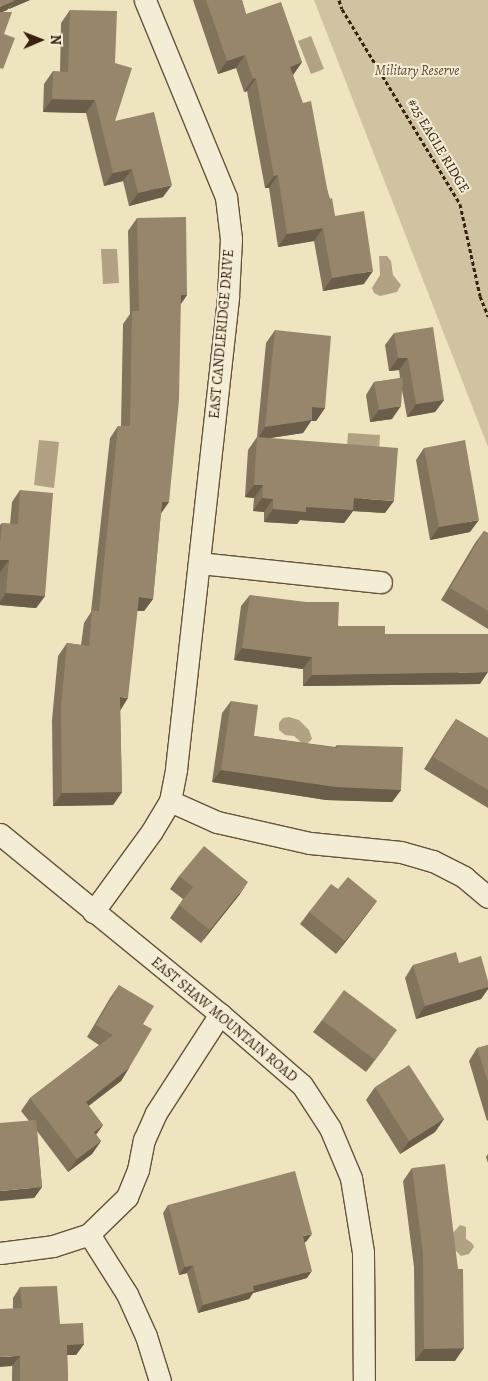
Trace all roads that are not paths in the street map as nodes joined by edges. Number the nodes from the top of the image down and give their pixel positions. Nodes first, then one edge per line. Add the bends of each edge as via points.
1 (146, 0) edge
2 (199, 562) junction
3 (381, 582) dead end
4 (170, 801) junction
5 (0, 834) edge
6 (488, 897) edge
7 (93, 912) junction
8 (220, 1014) junction
9 (89, 1234) junction
10 (0, 1253) edge
11 (160, 1381) edge
12 (364, 1381) edge

1 - 2 street, EAST CANDLERIDGE DRIVE via 226,197 231,239 228,296
2 - 3 street
2 - 4 street, EAST CANDLERIDGE DRIVE
4 - 6 street via 216,822 310,843 401,852 425,859 464,878
4 - 7 street, EAST CANDLERIDGE DRIVE
5 - 7 street, EAST SHAW MOUNTAIN ROAD
7 - 8 street, EAST SHAW MOUNTAIN ROAD
8 - 9 street via 156,1113 126,1197
8 - 12 street, EAST SHAW MOUNTAIN ROAD via 302,1085 330,1128 351,1178 363,1252
9 - 10 street via 53,1246
9 - 11 street via 127,1294 146,1336

